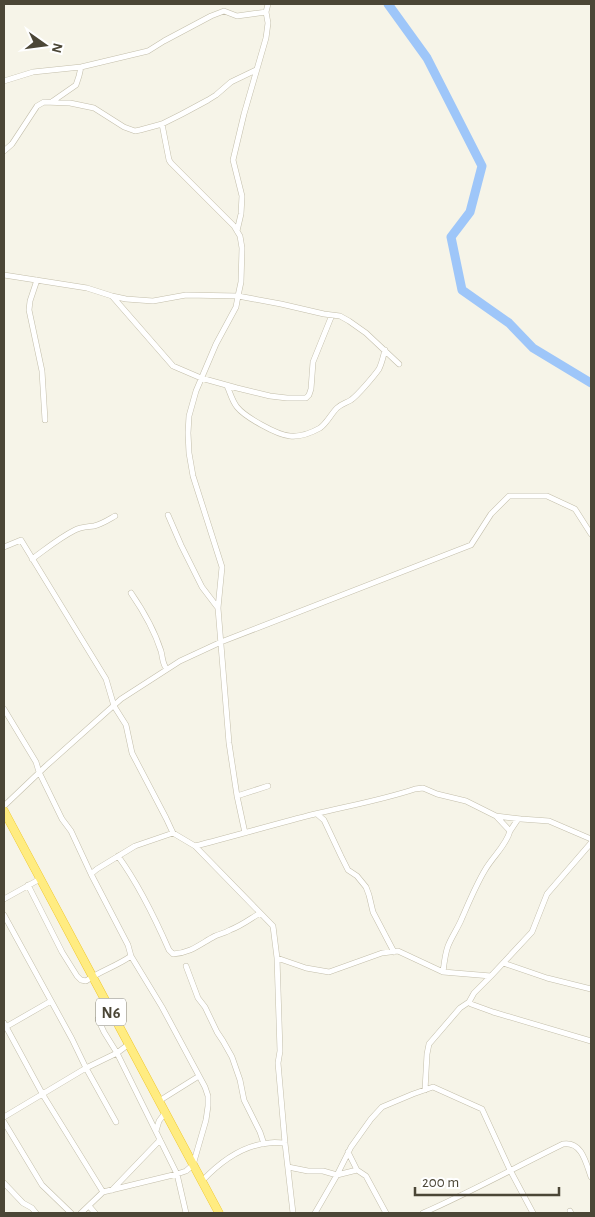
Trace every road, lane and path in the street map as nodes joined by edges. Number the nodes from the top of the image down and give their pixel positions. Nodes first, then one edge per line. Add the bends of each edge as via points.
1 (268, 4) edge
2 (266, 12) junction
3 (81, 67) junction
4 (256, 70) junction
5 (4, 81) edge
6 (52, 101) junction
7 (162, 124) junction
8 (4, 151) edge
9 (237, 231) junction
10 (4, 275) edge
11 (37, 280) junction
12 (112, 296) junction
13 (238, 296) junction
14 (332, 315) junction
15 (385, 350) junction
16 (399, 364) dead end
17 (201, 378) junction
18 (227, 386) junction
19 (45, 420) dead end
20 (168, 515) dead end
21 (115, 516) dead end
22 (591, 534) edge
23 (4, 547) edge
24 (32, 559) junction
25 (131, 593) dead end
26 (218, 608) junction
27 (221, 642) junction
28 (167, 669) junction
29 (114, 706) junction
30 (4, 708) edge
31 (39, 772) junction
32 (268, 786) dead end
33 (237, 796) junction
34 (4, 806) edge
35 (4, 811) edge
36 (317, 814) junction
37 (496, 816) junction
38 (518, 819) junction
39 (510, 831) junction
40 (173, 833) junction
41 (245, 833) junction
42 (591, 839) edge
43 (591, 843) edge
44 (196, 846) junction
45 (118, 856) junction
46 (91, 874) junction
47 (40, 879) junction
48 (28, 885) junction
49 (4, 898) edge
50 (260, 913) junction
51 (4, 915) edge
52 (394, 952) junction
53 (131, 956) junction
54 (277, 958) junction
55 (503, 963) junction
56 (186, 966) dead end
57 (443, 972) junction
58 (491, 976) junction
59 (92, 977) junction
60 (591, 989) edge
61 (51, 1001) junction
62 (469, 1002) junction
63 (98, 1019) dead end
64 (4, 1026) edge
65 (591, 1041) edge
66 (129, 1044) junction
67 (117, 1053) junction
68 (86, 1068) junction
69 (199, 1076) junction
70 (425, 1090) junction
71 (43, 1095) junction
72 (159, 1100) junction
73 (165, 1113) junction
74 (4, 1117) edge
75 (4, 1122) edge
76 (116, 1122) dead end
77 (156, 1132) junction
78 (160, 1140) junction
79 (285, 1143) junction
80 (264, 1144) junction
81 (348, 1152) junction
82 (193, 1165) junction
83 (288, 1167) junction
84 (357, 1170) junction
85 (510, 1170) junction
86 (177, 1174) junction
87 (337, 1175) junction
88 (591, 1176) edge
89 (202, 1182) junction
90 (4, 1183) edge
91 (112, 1190) junction
92 (103, 1192) junction
93 (89, 1206) junction
94 (36, 1213) edge
95 (71, 1213) edge
96 (81, 1213) edge
97 (95, 1213) edge
98 (186, 1213) edge
99 (219, 1213) edge
100 (293, 1213) edge
101 (315, 1213) edge
102 (386, 1213) edge
103 (423, 1213) edge
104 (534, 1213) edge

1 - 2 street
2 - 3 street via 237,16 224,11 148,50
2 - 4 street via 266,38
3 - 5 street via 33,72
3 - 6 street via 76,85
4 - 7 street
4 - 9 street via 233,160 242,196
6 - 7 street via 94,108 130,130
6 - 8 street via 37,106
7 - 9 street via 171,163
9 - 13 street via 242,248
10 - 11 street
11 - 12 street via 87,288
11 - 19 street via 29,310 42,371
12 - 13 street via 153,301 186,295
12 - 17 street via 173,366
13 - 14 street
13 - 17 street via 236,307
14 - 15 street via 340,316 366,332
14 - 18 street via 313,362 311,389 306,398 270,396
15 - 16 street
15 - 18 street via 380,367 355,397 342,404 321,427 301,436 281,434 248,417 236,406
17 - 18 street
17 - 26 street via 189,416 189,453 193,476 222,567
20 - 26 street via 202,587
21 - 24 street via 75,530
22 - 27 street via 575,510 547,496 509,496 491,514 471,545
23 - 24 street via 21,540
24 - 29 street via 106,679
25 - 28 street via 155,636
26 - 27 street
27 - 28 street
27 - 33 street
28 - 29 street
29 - 31 street
29 - 40 street via 126,725 135,761
30 - 31 street
31 - 34 street
31 - 46 street
32 - 33 street
33 - 41 street
35 - 47 highway, N6
36 - 37 street via 424,788 466,801
36 - 41 street
36 - 52 street via 324,820 348,870 366,887 373,912
37 - 38 street
37 - 39 street
38 - 39 street
38 - 42 street via 549,821
39 - 57 street via 479,881 452,936
40 - 44 street
40 - 45 street via 135,846
41 - 44 street
43 - 55 street via 547,894 532,932
44 - 50 street
45 - 46 street
45 - 50 street via 173,954 194,949
46 - 53 street
47 - 48 street
47 - 59 highway, N6
48 - 49 street
48 - 59 street via 77,976 86,981
50 - 54 street via 273,926
51 - 61 street
52 - 54 street via 382,953 330,972
52 - 57 street
53 - 59 street
53 - 69 street
54 - 79 street via 278,1063
55 - 58 street
55 - 60 street
56 - 80 street via 198,998 232,1056 244,1100
57 - 58 street
58 - 62 street
59 - 66 highway, N6
61 - 64 street
61 - 68 street
62 - 65 street
62 - 70 street via 429,1044
63 - 67 street
64 - 71 street
66 - 67 street
66 - 72 highway, N6
67 - 68 street
67 - 77 street
68 - 71 street
68 - 76 street
69 - 72 street
69 - 82 street via 208,1096 208,1106
70 - 81 street via 382,1107
70 - 85 street via 433,1087 482,1109
71 - 74 street
71 - 92 street
72 - 73 highway, N6
73 - 77 street
73 - 82 highway, N6
75 - 95 street via 42,1185
77 - 78 street
78 - 86 street
78 - 91 street
79 - 80 street
79 - 83 street
80 - 89 street via 240,1152 212,1170
81 - 84 street
81 - 87 street
82 - 86 street
82 - 89 highway, N6
83 - 87 street
83 - 100 street
84 - 87 street
84 - 102 street via 366,1176
85 - 88 street via 568,1143 579,1148
85 - 103 street
85 - 104 street
86 - 91 street
86 - 98 street
87 - 101 street
89 - 99 highway, N6
90 - 94 street
91 - 92 street
92 - 93 street
93 - 96 street
93 - 97 street

